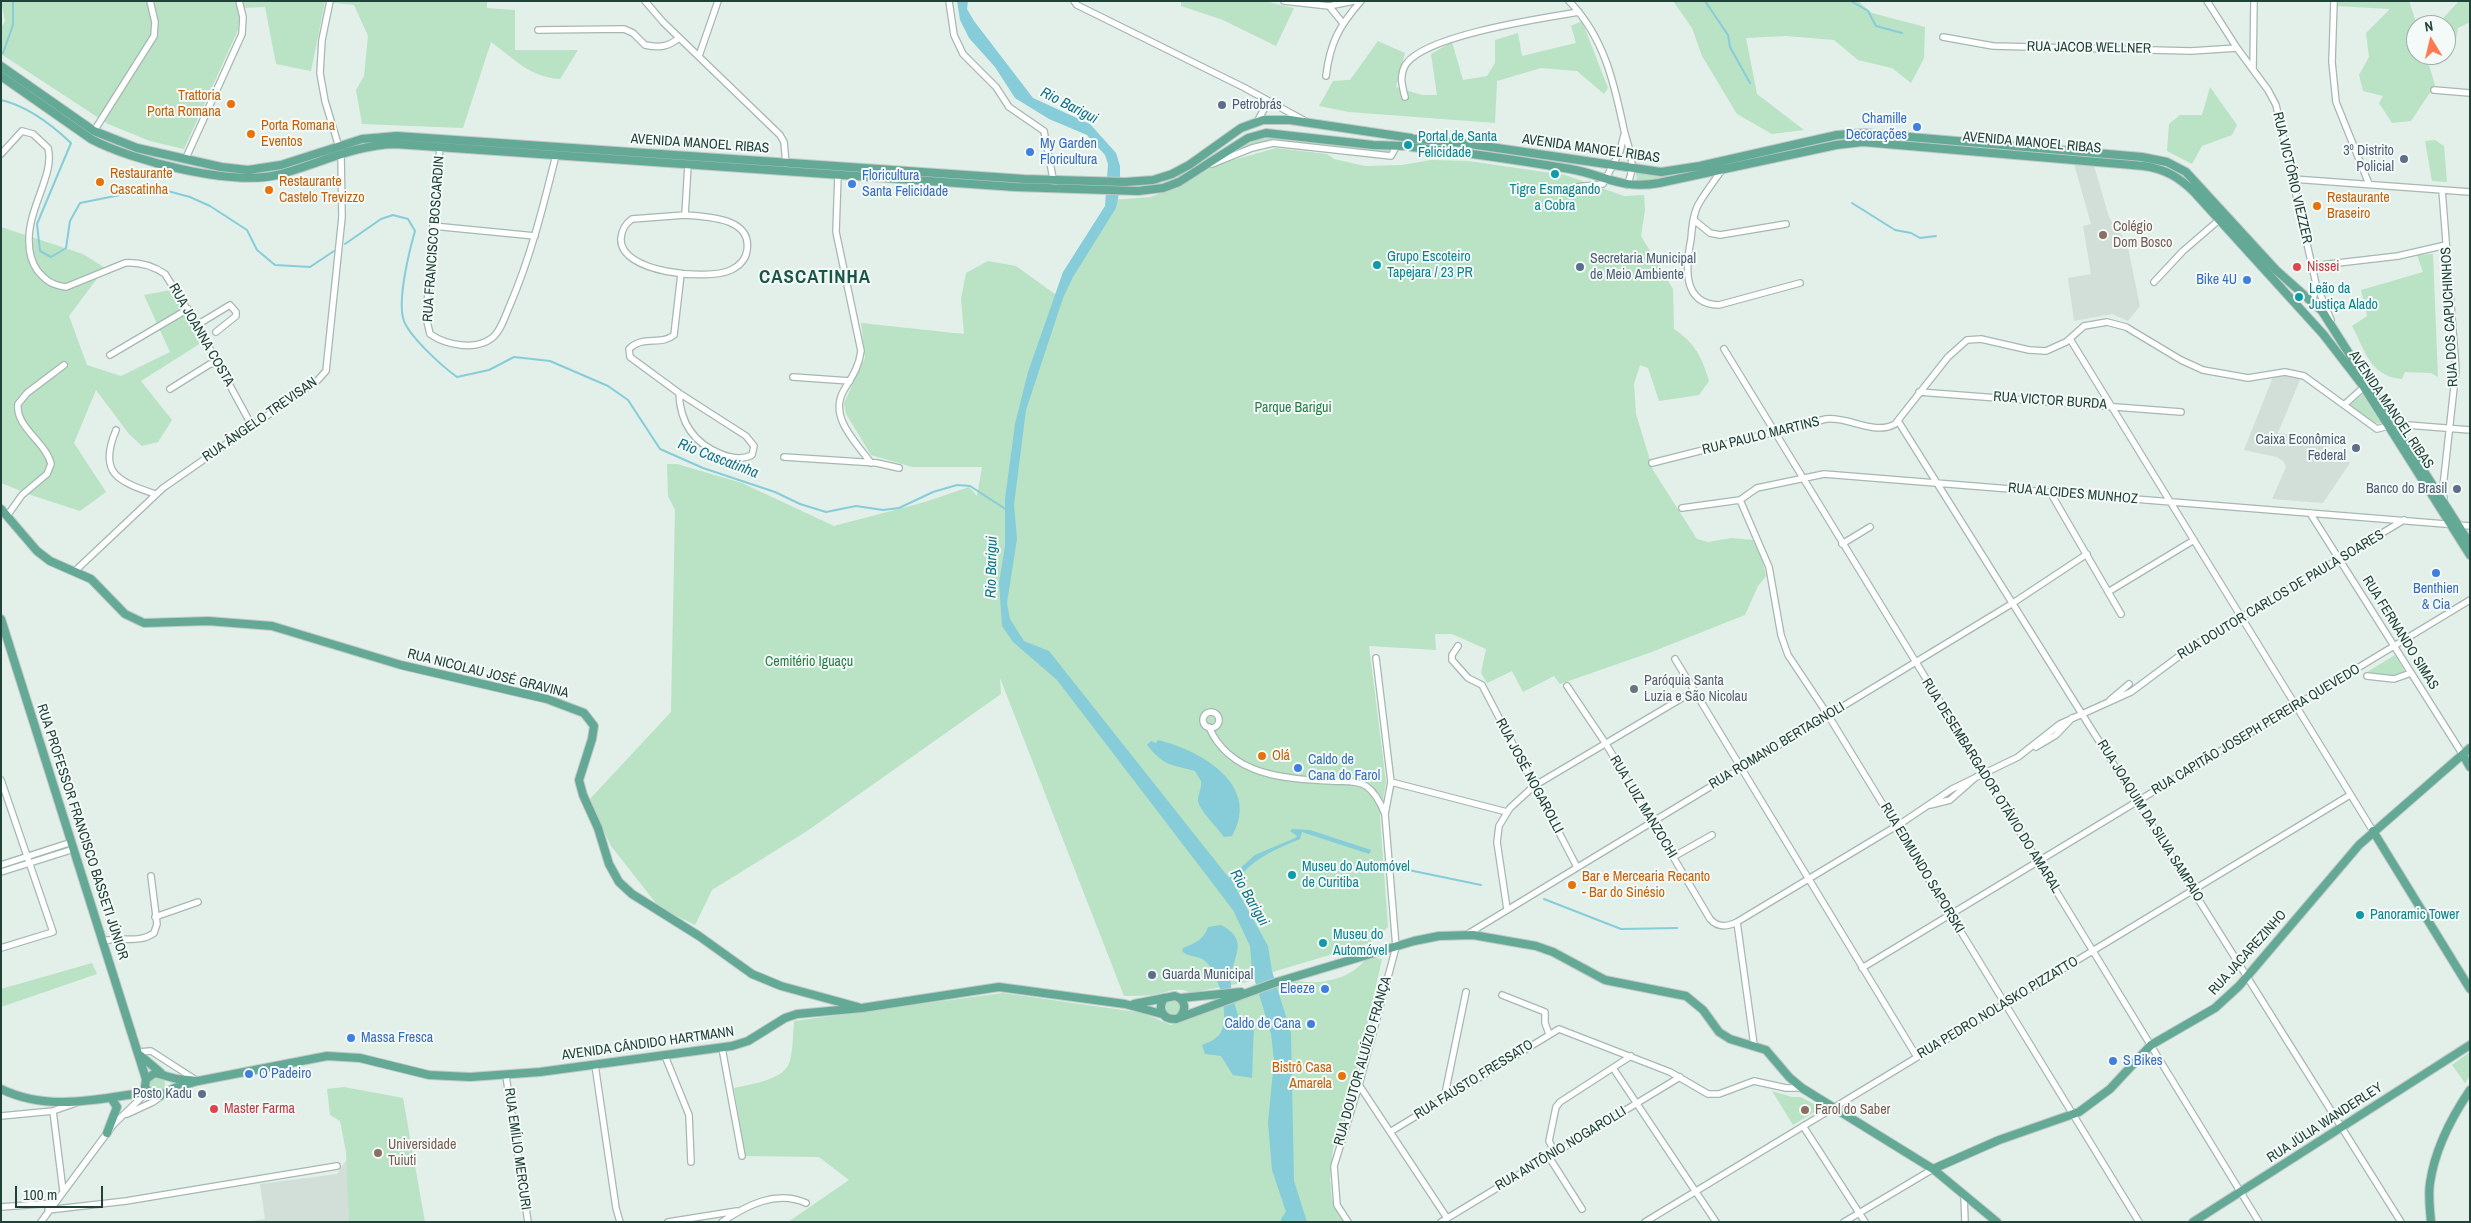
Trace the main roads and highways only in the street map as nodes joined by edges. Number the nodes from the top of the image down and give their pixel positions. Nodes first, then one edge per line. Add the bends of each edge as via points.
1 (1, 66) edge
2 (1, 76) edge
3 (93, 135) junction
4 (1900, 135) junction
5 (428, 138) junction
6 (463, 140) junction
7 (1410, 142) junction
8 (1886, 143) junction
9 (406, 145) junction
10 (551, 146) junction
11 (440, 147) junction
12 (2040, 147) junction
13 (572, 148) junction
14 (340, 150) junction
15 (2063, 150) junction
16 (540, 154) junction
17 (556, 155) junction
18 (677, 155) junction
19 (2037, 156) junction
20 (713, 157) junction
21 (1734, 158) junction
22 (2062, 159) junction
23 (185, 160) junction
24 (652, 162) junction
25 (166, 164) junction
26 (688, 165) junction
27 (1700, 166) junction
28 (1722, 170) junction
29 (1686, 178) junction
30 (1054, 180) junction
31 (1031, 188) junction
32 (2313, 301) junction
33 (2309, 319) junction
34 (2334, 328) junction
35 (2323, 334) junction
36 (2392, 426) junction
37 (1, 509) edge
38 (2454, 524) junction
39 (2470, 544) edge
40 (2470, 554) edge
41 (2, 622) edge
42 (2470, 748) edge
43 (2462, 755) junction
44 (2470, 766) edge
45 (2373, 832) junction
46 (2470, 989) edge
47 (1164, 998) junction
48 (1181, 998) junction
49 (1216, 999) junction
50 (1125, 1004) junction
51 (862, 1008) junction
52 (1162, 1014) junction
53 (1180, 1017) junction
54 (2470, 1045) edge
55 (138, 1052) junction
56 (163, 1075) junction
57 (198, 1081) junction
58 (146, 1085) junction
59 (1, 1088) edge
60 (2470, 1090) edge
61 (164, 1093) junction
62 (111, 1098) junction
63 (107, 1133) road end
64 (1934, 1169) junction
65 (1997, 1222) edge
66 (2193, 1222) edge
67 (2431, 1222) edge

1 - 3 main road, AVENIDA MANOEL RIBAS
2 - 3 main road, AVENIDA MANOEL RIBAS
3 - 23 main road, AVENIDA MANOEL RIBAS
3 - 25 main road, AVENIDA MANOEL RIBAS via 122,153
4 - 8 main road
4 - 12 main road, AVENIDA MANOEL RIBAS
4 - 21 main road, AVENIDA MANOEL RIBAS via 1864,132 1836,135
5 - 6 main road, AVENIDA MANOEL RIBAS
5 - 9 main road via 424,143
5 - 14 main road, AVENIDA MANOEL RIBAS via 374,137
6 - 10 main road, AVENIDA MANOEL RIBAS
6 - 11 main road
7 - 27 main road, AVENIDA MANOEL RIBAS via 1457,142 1667,172
7 - 29 main road, AVENIDA MANOEL RIBAS via 1570,169 1627,185 1651,185
7 - 30 main road, AVENIDA MANOEL RIBAS via 1280,120 1257,122 1233,132 1189,165 1153,180
7 - 31 main road, AVENIDA MANOEL RIBAS via 1396,147 1266,133 1248,138 1206,167 1170,185 1147,191
8 - 19 main road, AVENIDA MANOEL RIBAS
8 - 28 main road, AVENIDA MANOEL RIBAS via 1836,145
9 - 11 main road, AVENIDA MANOEL RIBAS
9 - 14 main road, AVENIDA MANOEL RIBAS
10 - 13 main road, AVENIDA MANOEL RIBAS
10 - 16 main road
11 - 16 main road, AVENIDA MANOEL RIBAS
12 - 15 main road, AVENIDA MANOEL RIBAS
12 - 19 main road via 2042,152
13 - 17 main road
13 - 18 main road, AVENIDA MANOEL RIBAS
14 - 23 main road, AVENIDA MANOEL RIBAS via 257,170 231,169
14 - 25 main road, AVENIDA MANOEL RIBAS via 276,175 249,179 218,176
15 - 22 main road via 2060,153
15 - 32 main road, AVENIDA MANOEL RIBAS via 2151,158 2180,168 2199,184 2276,270
16 - 17 main road, AVENIDA MANOEL RIBAS
17 - 24 main road, AVENIDA MANOEL RIBAS
18 - 20 main road, AVENIDA MANOEL RIBAS
18 - 24 main road via 674,160
19 - 22 main road, AVENIDA MANOEL RIBAS
20 - 26 main road via 694,159
20 - 30 main road, AVENIDA MANOEL RIBAS
21 - 27 main road, AVENIDA MANOEL RIBAS
21 - 28 main road
22 - 33 main road, AVENIDA MANOEL RIBAS via 2166,171 2186,184
23 - 25 main road
24 - 26 main road, AVENIDA MANOEL RIBAS
26 - 31 main road, AVENIDA MANOEL RIBAS
27 - 29 main road via 1697,173
28 - 29 main road, AVENIDA MANOEL RIBAS
30 - 31 main road via 1051,184
32 - 33 main road
32 - 34 main road, AVENIDA MANOEL RIBAS
33 - 35 main road, AVENIDA MANOEL RIBAS
34 - 35 main road
34 - 36 main road, AVENIDA MANOEL RIBAS
35 - 36 main road, AVENIDA MANOEL RIBAS
36 - 38 main road, AVENIDA MANOEL RIBAS
36 - 38 main road, AVENIDA MANOEL RIBAS via 2444,503
37 - 51 main road, RUA NICOLAU JOSÉ GRAVINA via 37,551 50,561 98,584 130,618 144,623 208,621 272,626 401,665 547,699 584,712 592,721 594,733 580,772 580,787 619,882 752,974 781,986
38 - 39 main road, AVENIDA MANOEL RIBAS
38 - 40 main road, AVENIDA MANOEL RIBAS
41 - 55 main road, RUA PROFESSOR FRANCISCO BASSETI JÚNIOR
42 - 43 main road, RUA JACAREZINHO
43 - 44 main road, RUA FERNANDO SIMAS
43 - 45 main road, RUA JACAREZINHO
45 - 46 main road
45 - 64 main road, RUA JACAREZINHO via 2215,1008 2151,1045 2102,1096 2073,1115 1999,1140
47 - 48 main road via 1171,995
47 - 50 main road, AVENIDA CÂNDIDO HARTMANN
47 - 52 main road via 1160,1006
48 - 49 main road
48 - 53 main road via 1185,1008
49 - 53 main road
49 - 64 main road via 1432,937 1466,935 1536,946 1605,980 1686,996 1699,1005 1724,1036 1771,1054 1802,1088
50 - 51 main road, AVENIDA CÂNDIDO HARTMANN via 1005,987
50 - 52 main road, AVENIDA CÂNDIDO HARTMANN
51 - 57 main road, AVENIDA CÂNDIDO HARTMANN via 791,1016 748,1041 722,1048 506,1076 443,1076 338,1056
52 - 53 main road via 1168,1019
54 - 66 main road, RUA JÚLIA WANDERLEY
55 - 56 main road, RUA PROFESSOR FRANCISCO BASSETI JÚNIOR
55 - 58 main road, RUA PROFESSOR FRANCISCO BASSETI JÚNIOR
56 - 57 main road, AVENIDA CÂNDIDO HARTMANN
56 - 58 main road via 155,1073
56 - 61 main road via 168,1082
57 - 61 main road, AVENIDA CÂNDIDO HARTMANN
58 - 61 main road via 153,1096
58 - 62 main road
59 - 62 main road via 39,1100 76,1103
60 - 67 main road via 2449,1122 2436,1156 2430,1183
62 - 63 main road via 117,1107
64 - 65 main road

